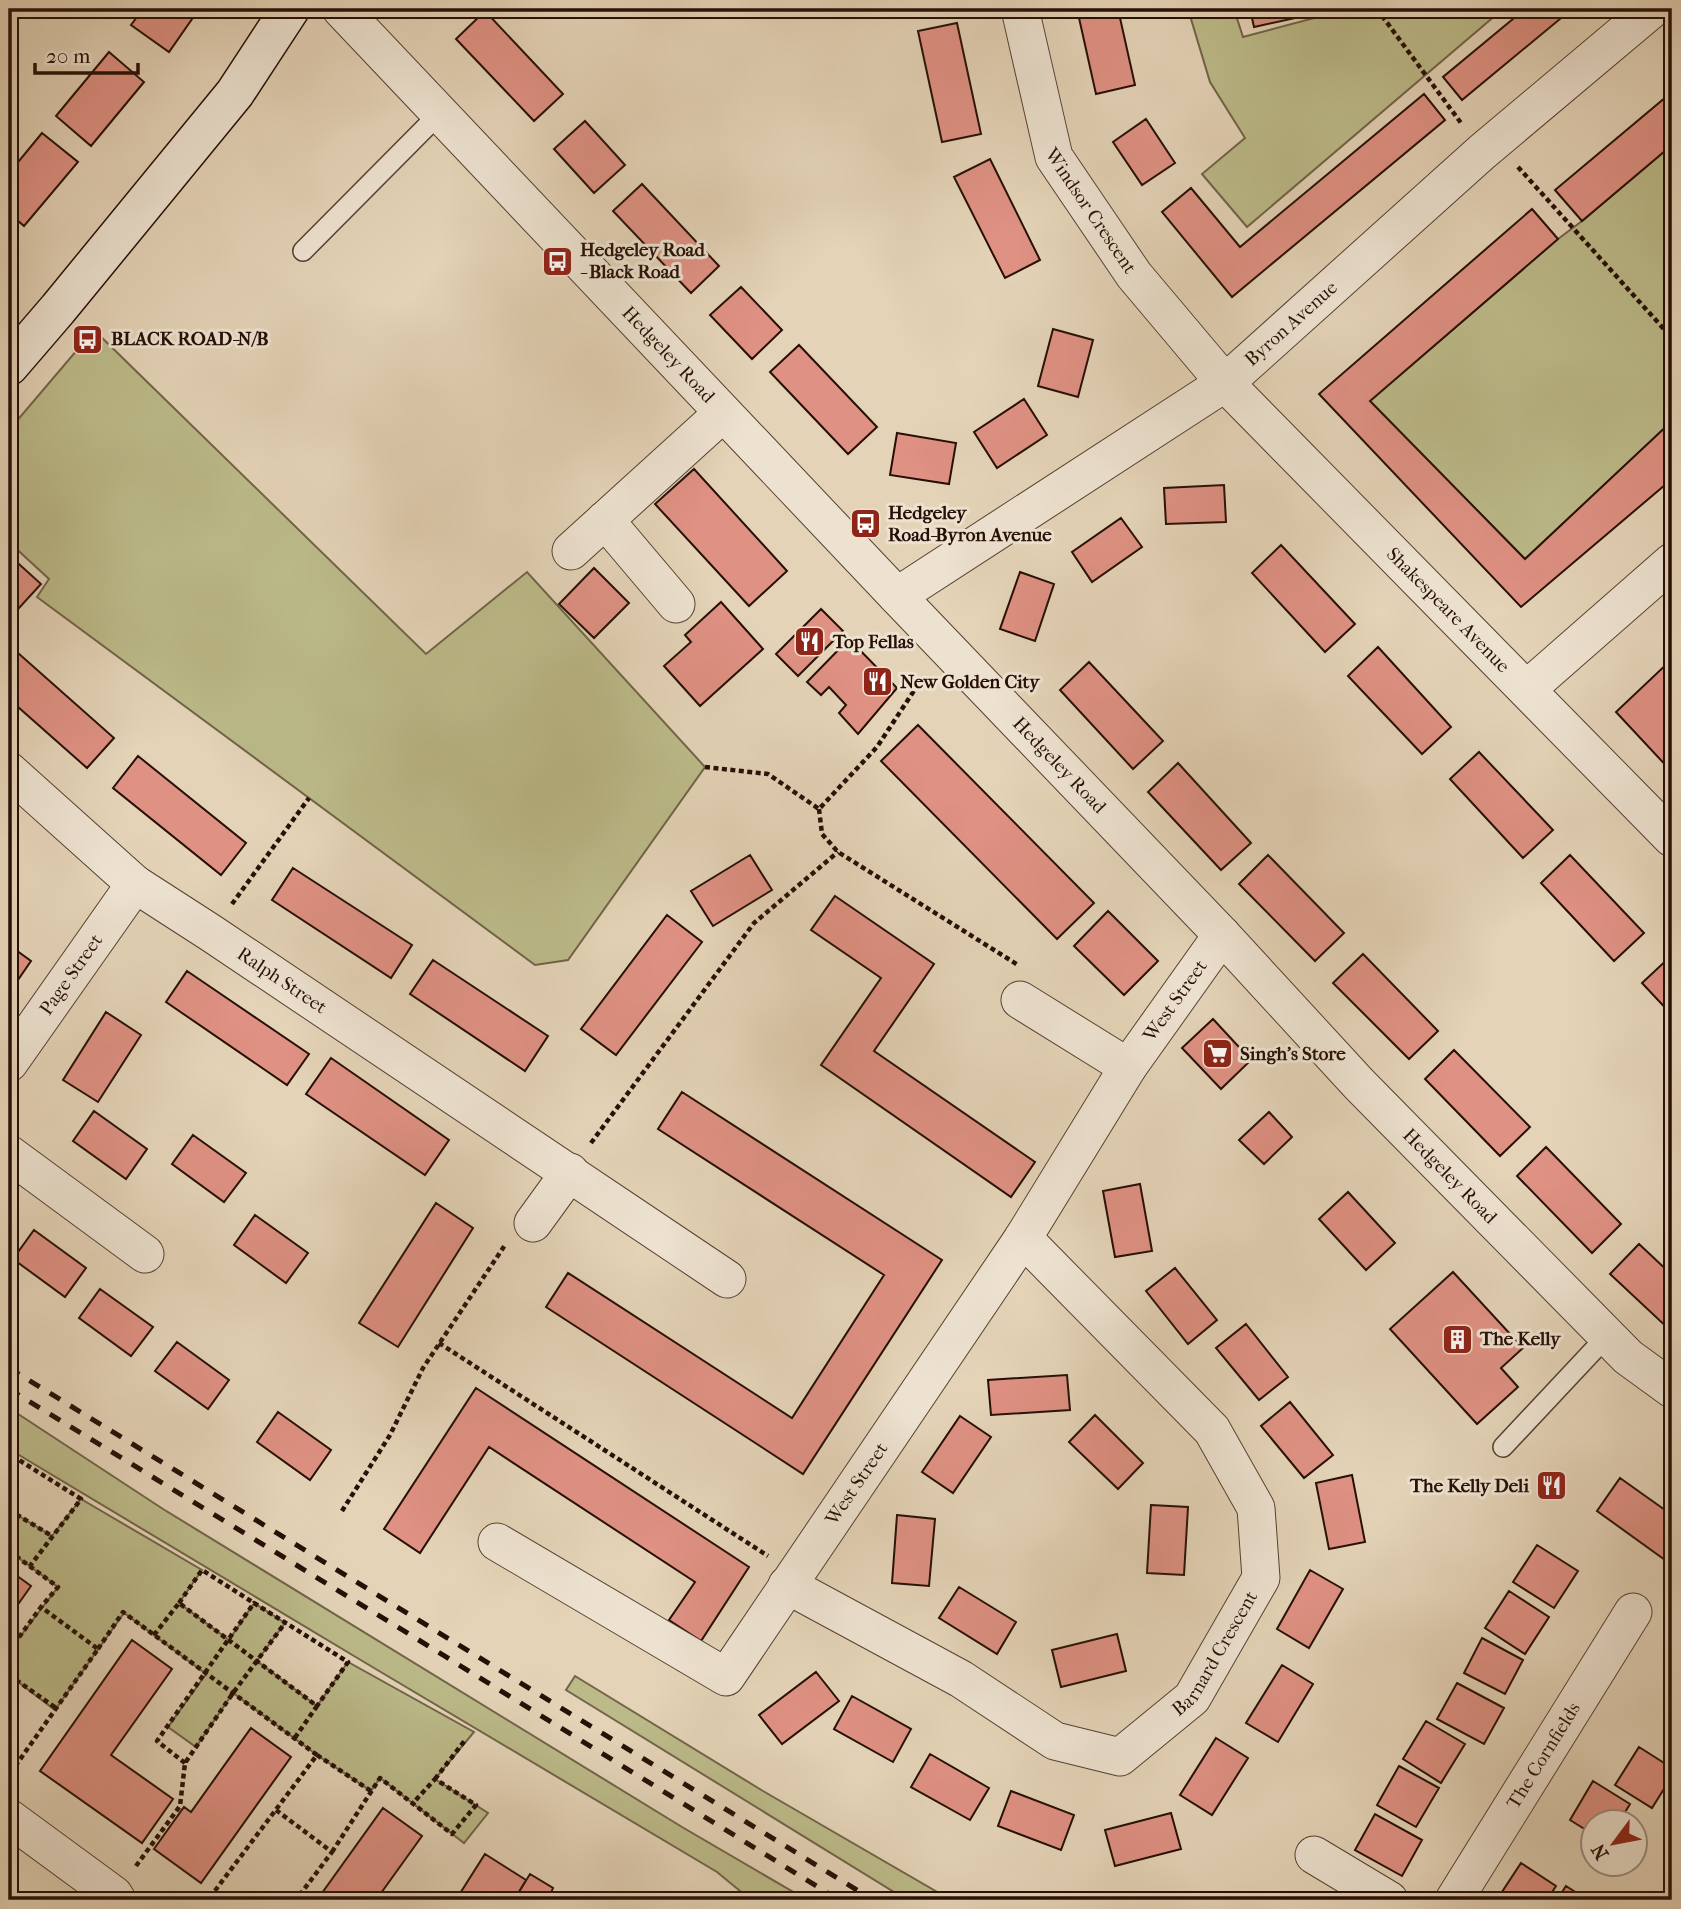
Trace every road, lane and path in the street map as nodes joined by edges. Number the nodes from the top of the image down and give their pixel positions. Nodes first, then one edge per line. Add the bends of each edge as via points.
1 (290, 9) edge
2 (341, 9) edge
3 (1020, 9) edge
4 (1377, 9) edge
5 (1651, 9) edge
6 (440, 113) junction
7 (1488, 147) junction
8 (303, 250) dead end
9 (1672, 338) edge
10 (9, 366) edge
11 (1225, 383) junction
12 (723, 413) junction
13 (605, 520) junction
14 (571, 551) dead end
15 (1672, 562) edge
16 (897, 596) junction
17 (676, 604) dead end
18 (944, 644) junction
19 (1527, 689) junction
20 (705, 767) dead end
21 (9, 771) edge
22 (309, 798) dead end
23 (819, 809) junction
24 (1672, 838) edge
25 (838, 852) junction
26 (135, 884) junction
27 (211, 933) junction
28 (1222, 935) junction
29 (1020, 1000) joint
30 (9, 1063) edge
31 (1128, 1067) junction
32 (9, 1154) edge
33 (570, 1172) junction
34 (533, 1223) joint
35 (1023, 1238) junction
36 (145, 1254) dead end
37 (727, 1279) dead end
38 (1607, 1336) junction
39 (439, 1343) junction
40 (1672, 1389) edge
41 (1503, 1447) dead end
42 (9, 1473) edge
43 (9, 1510) edge
44 (342, 1511) dead end
45 (52, 1536) junction
46 (497, 1542) dead end
47 (9, 1551) edge
48 (30, 1566) junction
49 (791, 1579) junction
50 (179, 1603) junction
51 (254, 1603) junction
52 (41, 1607) junction
53 (1633, 1612) dead end
54 (285, 1623) junction
55 (154, 1635) junction
56 (229, 1640) junction
57 (97, 1649) junction
58 (9, 1651) edge
59 (257, 1661) junction
60 (206, 1674) junction
61 (9, 1675) edge
62 (233, 1693) junction
63 (317, 1706) junction
64 (56, 1708) junction
65 (295, 1739) junction
66 (466, 1739) dead end
67 (317, 1755) junction
68 (185, 1763) junction
69 (9, 1775) edge
70 (435, 1779) junction
71 (372, 1791) junction
72 (413, 1803) junction
73 (276, 1811) junction
74 (9, 1818) edge
75 (331, 1852) junction
76 (1314, 1855) dead end
77 (116, 1898) edge
78 (208, 1900) edge
79 (296, 1900) edge
80 (1389, 1900) edge
81 (1454, 1900) edge

1 - 10 street via 235,93
2 - 6 street, Hedgeley Road
3 - 11 street, Windsor Crescent via 1054,157 1134,275
4 - 7 path
5 - 7 street, Byron Avenue
6 - 8 lane
6 - 12 street, Hedgeley Road
7 - 9 path
7 - 11 street, Byron Avenue
11 - 16 street, Byron Avenue
11 - 19 street, Shakespeare Avenue
12 - 13 street
12 - 16 street, Hedgeley Road
13 - 14 street
13 - 17 street
15 - 19 street
16 - 18 street, Hedgeley Road
18 - 23 path via 877,747
18 - 28 street, Hedgeley Road
19 - 24 street, Shakespeare Avenue
20 - 23 path via 768,774
21 - 26 street, Ralph Street
22 - 27 path
23 - 25 path via 822,834
25 - 29 path via 1033,974
25 - 33 path via 754,923
26 - 27 street, Ralph Street
26 - 30 street, Page Street
27 - 33 street, Ralph Street
28 - 31 street, West Street
28 - 38 street, Hedgeley Road via 1359,1084
29 - 31 street
31 - 35 street, West Street
32 - 36 street
33 - 34 street
33 - 37 street, Ralph Street
34 - 39 path via 508,1240
35 - 49 street, West Street
35 - 49 street, Barnard Crescent via 1212,1430 1256,1507 1261,1578 1192,1698 1120,1757 1055,1741 961,1679
38 - 40 street, Hedgeley Road
38 - 41 lane
39 - 44 path via 390,1435
39 - 49 path
42 - 45 path via 19,1460 81,1499
43 - 45 path
45 - 48 path
46 - 49 street, West Street via 726,1677
47 - 48 path
48 - 52 path via 58,1587
50 - 51 path via 202,1570
50 - 55 path
50 - 56 path
51 - 54 path
51 - 56 path
52 - 57 path
52 - 58 path
53 - 81 street, The Cornfields
54 - 59 path
54 - 63 path via 348,1662
55 - 57 path via 123,1612
55 - 60 path
56 - 59 path
56 - 60 path
57 - 64 path
59 - 62 path
59 - 63 path
60 - 62 path
60 - 68 path via 158,1741
61 - 64 path
62 - 65 path
62 - 68 path
63 - 65 path
64 - 69 path
65 - 67 path
66 - 70 path
67 - 71 path
67 - 73 path
68 - 77 path via 180,1806
70 - 72 path
70 - 72 path via 476,1805 452,1833
71 - 72 path via 380,1778
71 - 75 path
73 - 75 path
73 - 78 path
74 - 77 street
75 - 79 path
76 - 80 street

